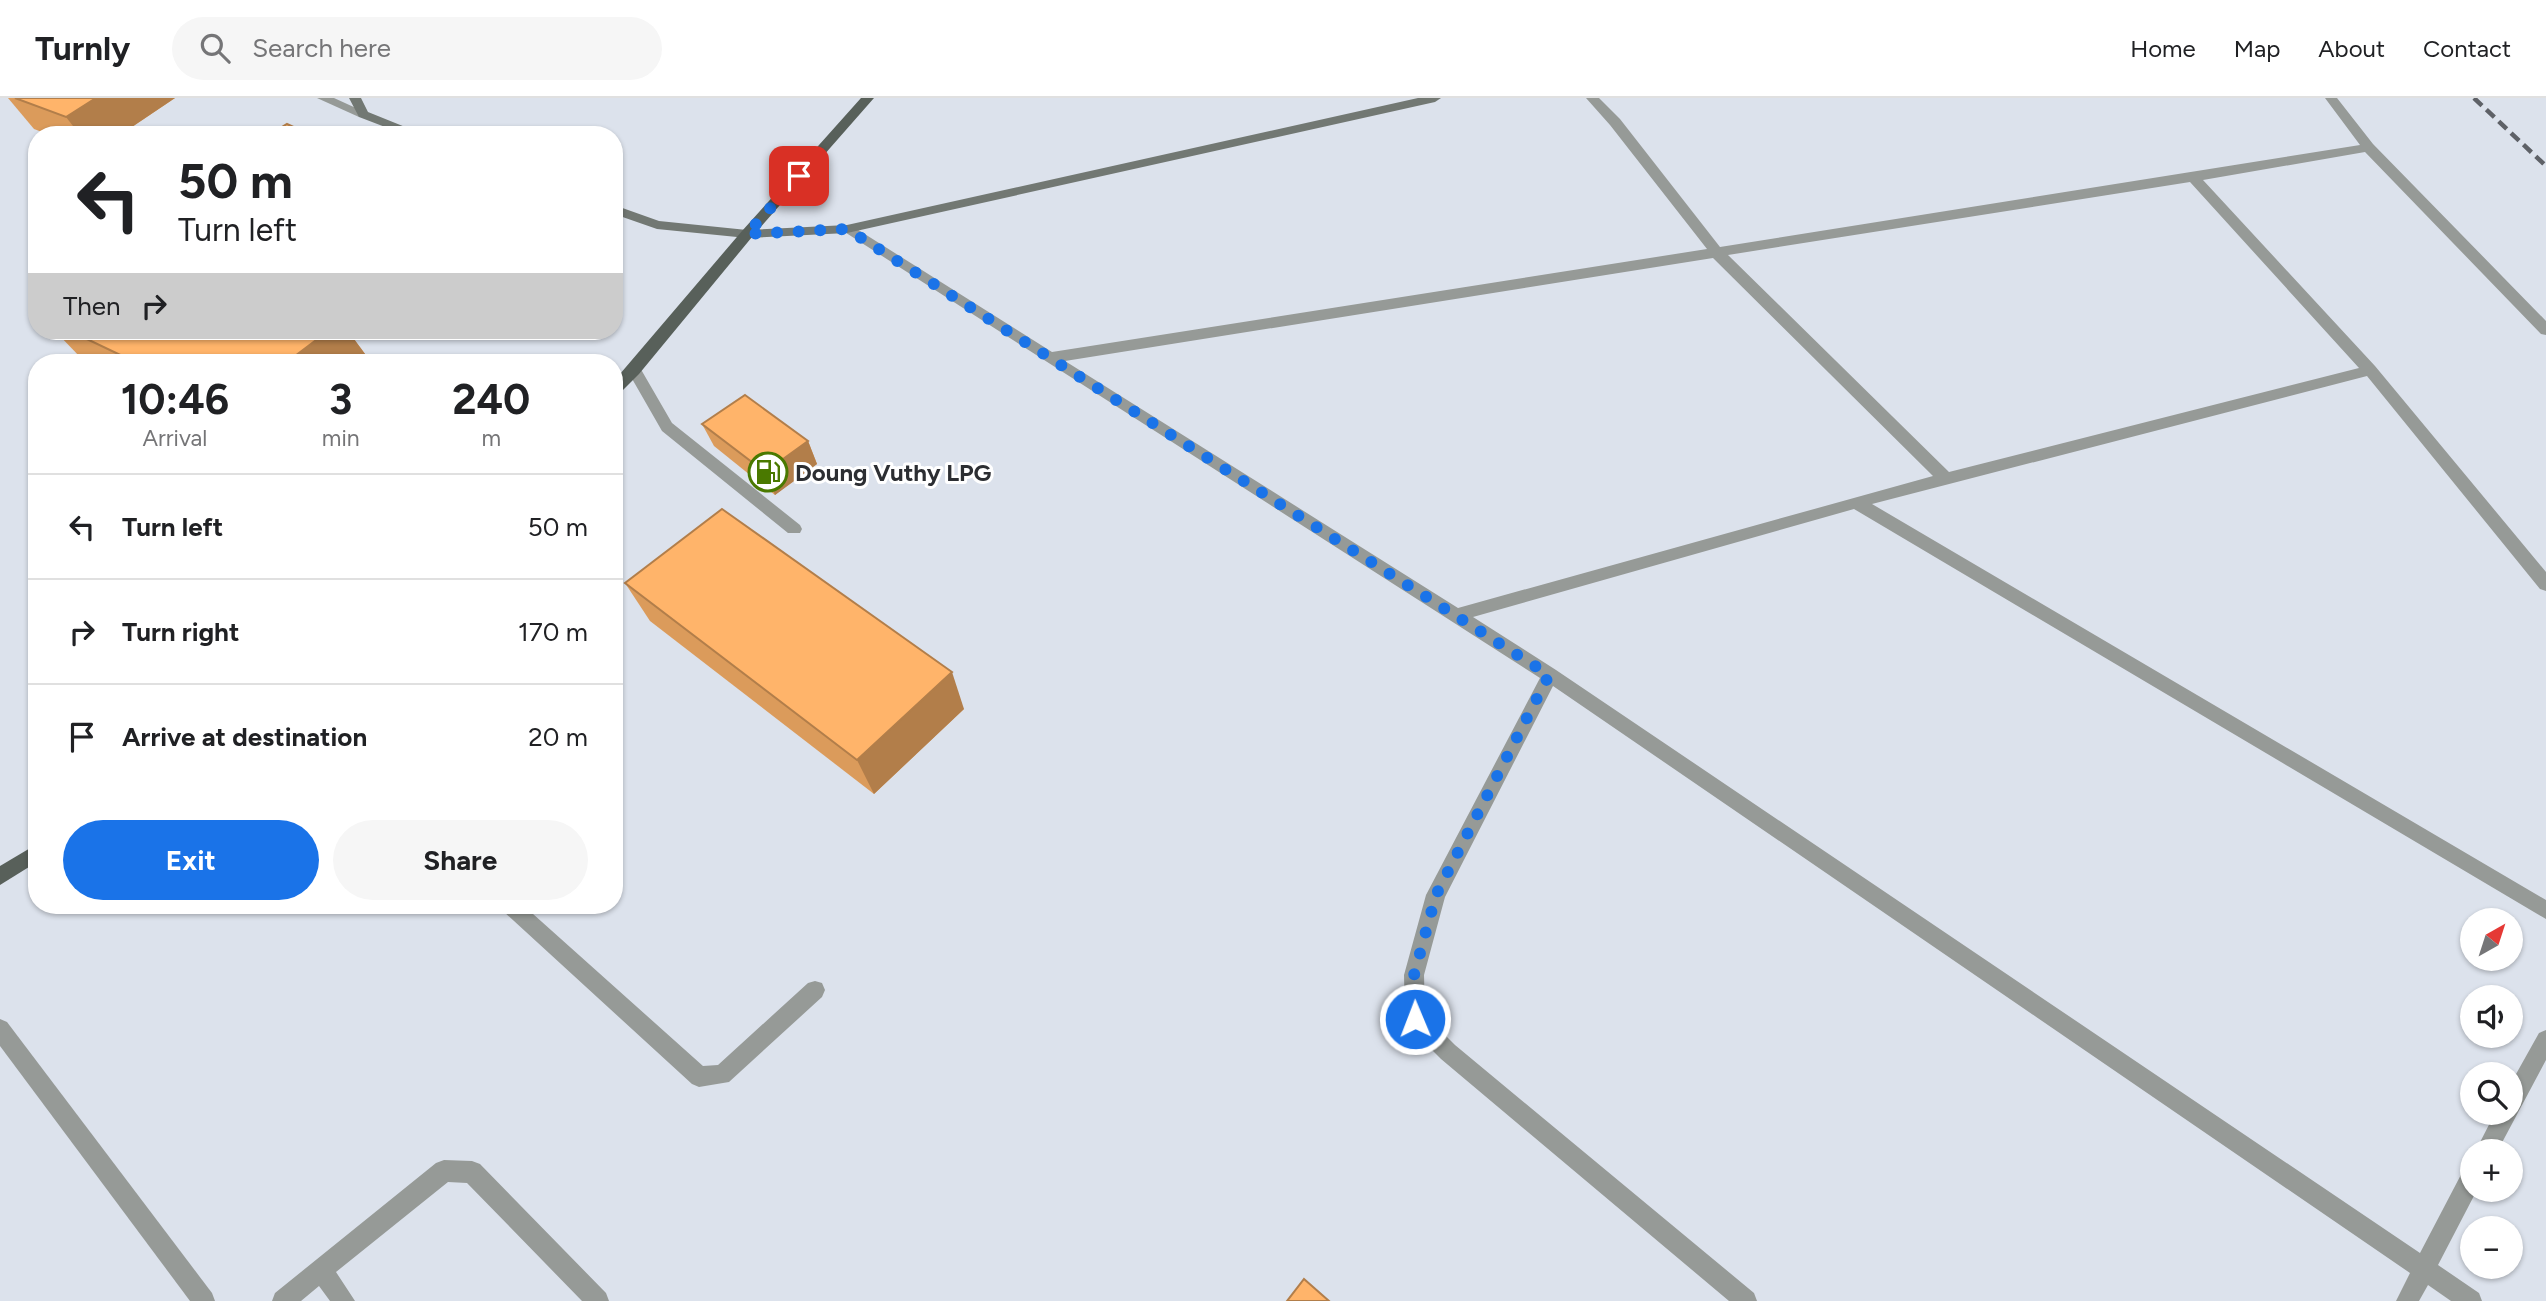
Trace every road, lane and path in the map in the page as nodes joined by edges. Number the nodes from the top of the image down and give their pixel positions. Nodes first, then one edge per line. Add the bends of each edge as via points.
1 (323, 98) edge
2 (355, 98) edge
3 (868, 98) edge
4 (1436, 98) edge
5 (1592, 98) edge
6 (2331, 98) edge
7 (363, 114) junction
8 (395, 126) edge
9 (2368, 147) junction
10 (2192, 176) junction
11 (623, 212) edge
12 (847, 229) junction
13 (747, 234) junction
14 (1718, 254) junction
15 (2546, 330) edge
16 (1049, 358) junction
17 (634, 370) junction
18 (2370, 370) junction
19 (623, 381) edge
20 (1946, 480) junction
21 (1856, 502) junction
22 (794, 529) dead end
23 (2546, 584) edge
24 (1454, 616) junction
25 (1549, 675) junction
26 (28, 858) edge
27 (0, 876) edge
28 (2546, 910) edge
29 (520, 914) edge
30 (815, 990) dead end
31 (0, 1029) edge
32 (2546, 1040) edge
33 (2523, 1082) edge
34 (2460, 1199) edge
35 (2423, 1268) junction
36 (321, 1270) junction
37 (204, 1301) edge
38 (283, 1301) edge
39 (345, 1301) edge
40 (598, 1301) edge
41 (1746, 1301) edge
42 (2407, 1301) edge
43 (2471, 1301) edge

1 - 7 street
2 - 7 street
3 - 13 main road
4 - 12 street
5 - 14 street
6 - 9 street
7 - 8 street
9 - 10 street
9 - 15 street
10 - 14 street
10 - 18 street
11 - 13 street via 657,225
12 - 13 street
12 - 16 street
13 - 17 main road
14 - 16 street
14 - 20 street
16 - 24 street
17 - 19 main road
17 - 22 street via 667,427
18 - 20 street
18 - 23 street
20 - 21 street
21 - 24 street
21 - 28 street
24 - 25 street
25 - 35 street
25 - 41 street via 1436,895 1414,975 1415,1019 1448,1052
26 - 27 main road
29 - 30 street via 699,1077 722,1075
31 - 37 street
32 - 33 street
34 - 35 street
35 - 42 street
35 - 43 street
36 - 38 street
36 - 39 street
36 - 40 street via 444,1171 472,1172

